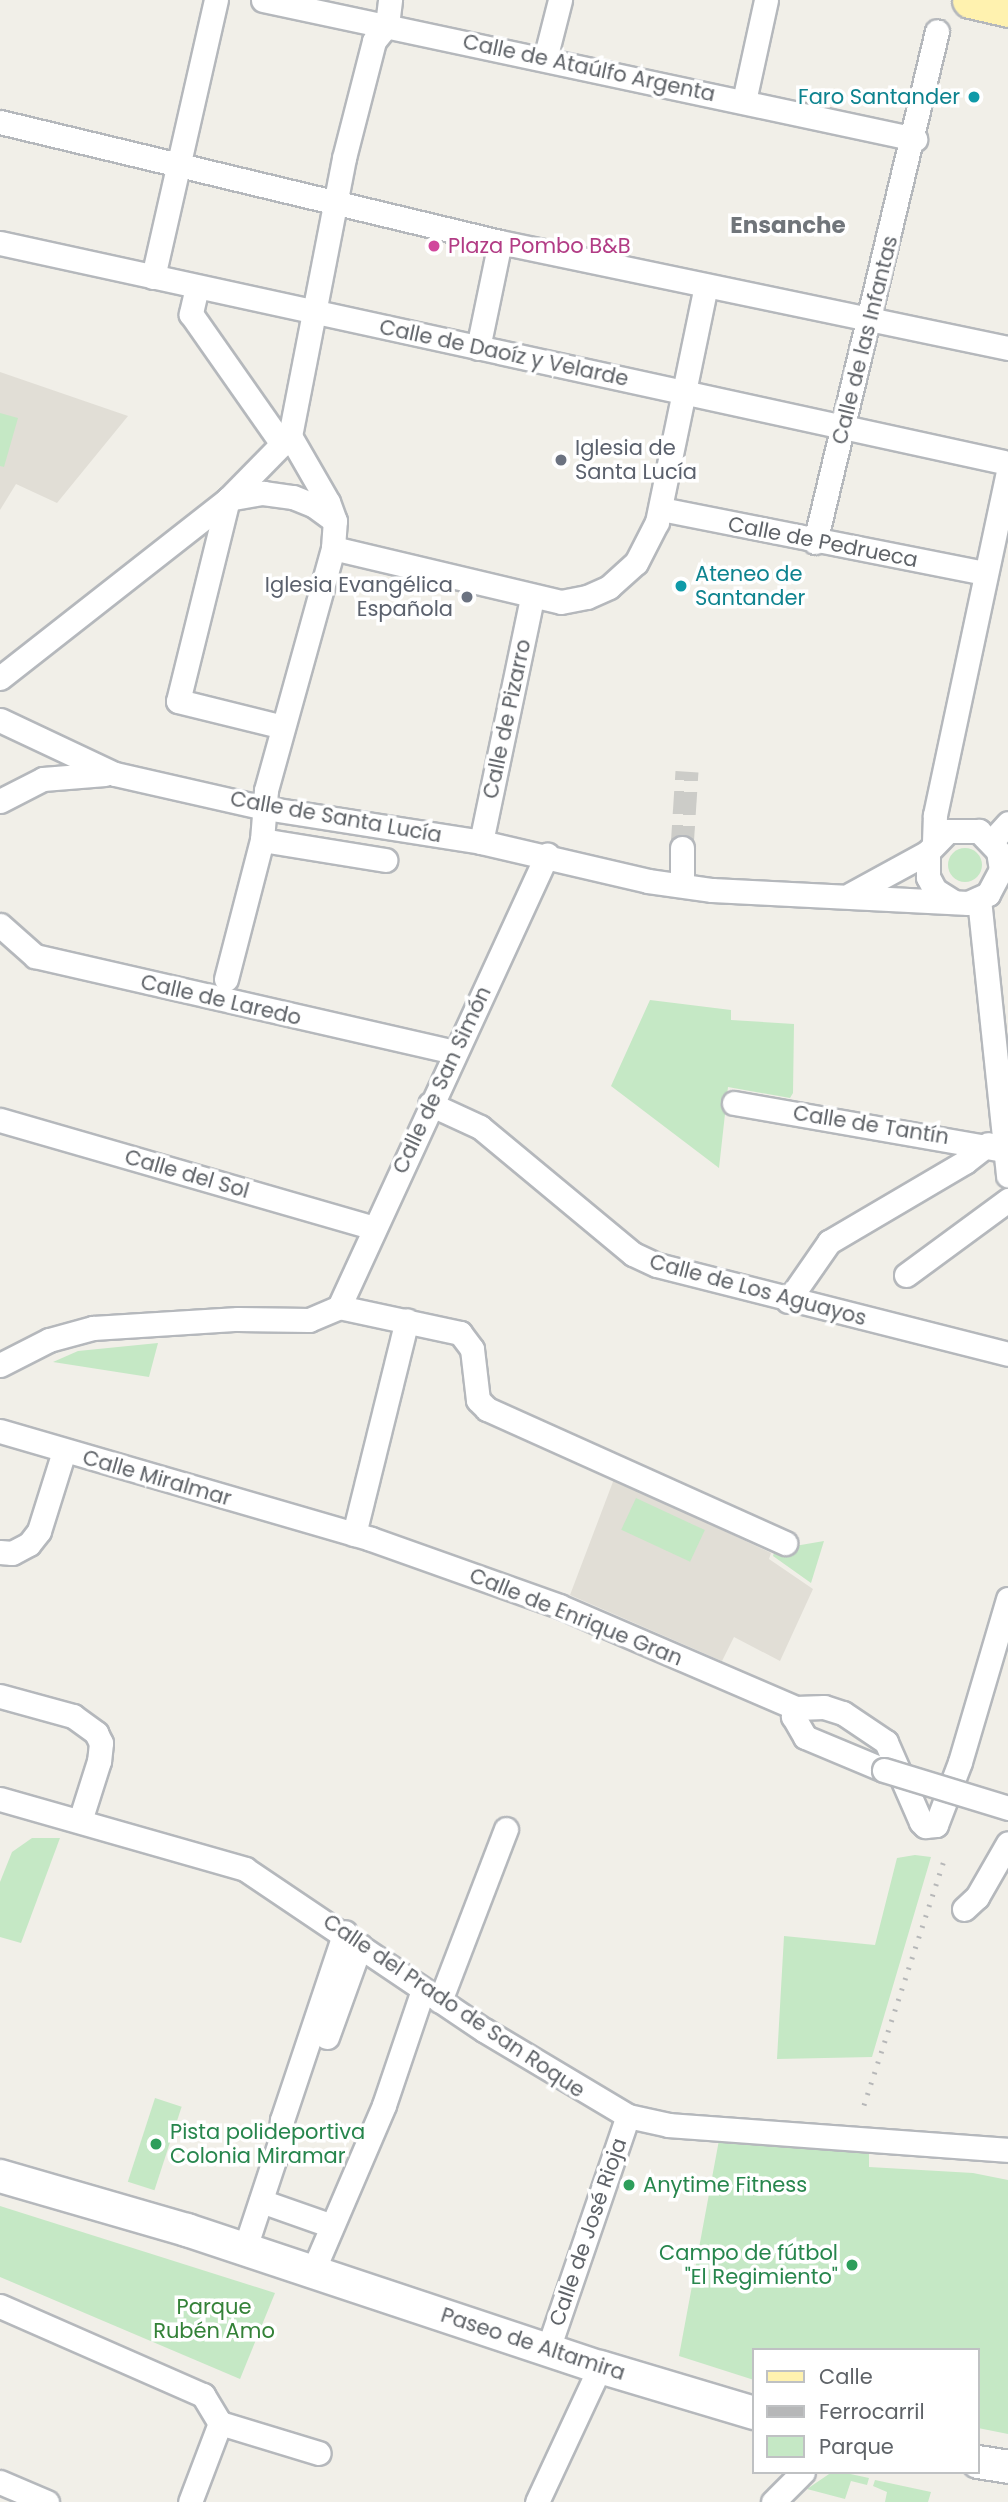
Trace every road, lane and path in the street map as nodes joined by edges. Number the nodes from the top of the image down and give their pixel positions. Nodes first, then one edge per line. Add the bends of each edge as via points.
1 (216, 0) edge
2 (263, 0) edge
3 (390, 0) edge
4 (560, 0) edge
5 (766, 0) edge
6 (970, 0) edge
7 (1008, 9) edge
8 (387, 25) junction
9 (937, 31) dead end
10 (545, 59) junction
11 (744, 101) junction
12 (0, 121) edge
13 (915, 139) junction
14 (179, 162) junction
15 (338, 202) junction
16 (500, 242) junction
17 (0, 243) edge
18 (153, 277) junction
19 (706, 286) junction
20 (197, 287) junction
21 (317, 313) junction
22 (870, 318) junction
23 (478, 348) junction
24 (1008, 348) edge
25 (685, 393) junction
26 (843, 427) junction
27 (286, 440) junction
28 (1008, 463) edge
29 (1008, 472) edge
30 (229, 499) junction
31 (661, 509) junction
32 (335, 521) junction
33 (815, 542) junction
34 (1000, 545) edge
35 (333, 548) junction
36 (985, 573) junction
37 (532, 597) junction
38 (0, 678) edge
39 (0, 720) edge
40 (284, 727) junction
41 (28, 732) junction
42 (115, 774) junction
43 (43, 779) junction
44 (0, 801) edge
45 (264, 808) junction
46 (1008, 822) edge
47 (262, 839) junction
48 (992, 841) junction
49 (481, 842) junction
50 (931, 847) junction
51 (682, 848) tunnel mouth
52 (547, 855) junction
53 (385, 860) dead end
54 (682, 886) junction
55 (851, 894) junction
56 (992, 898) edge
57 (954, 902) junction
58 (0, 925) edge
59 (226, 979) dead end
60 (454, 1052) junction
61 (734, 1103) dead end
62 (430, 1104) junction
63 (0, 1120) edge
64 (1000, 1148) edge
65 (1008, 1175) edge
66 (1008, 1200) edge
67 (373, 1227) junction
68 (906, 1275) dead end
69 (788, 1301) junction
70 (340, 1307) junction
71 (407, 1320) junction
72 (1008, 1354) edge
73 (0, 1365) edge
74 (0, 1431) edge
75 (64, 1451) junction
76 (250, 1504) joint
77 (354, 1534) junction
78 (785, 1543) dead end
79 (0, 1552) edge
80 (1008, 1599) edge
81 (0, 1696) edge
82 (796, 1708) junction
83 (0, 1800) edge
84 (1008, 1808) edge
85 (80, 1821) junction
86 (506, 1829) dead end
87 (1008, 1843) edge
88 (964, 1909) dead end
89 (352, 1939) junction
90 (431, 1996) junction
91 (628, 2116) junction
92 (1008, 2150) edge
93 (0, 2176) edge
94 (261, 2201) junction
95 (332, 2226) junction
96 (245, 2248) junction
97 (313, 2271) junction
98 (0, 2306) edge
99 (548, 2349) junction
100 (600, 2367) junction
101 (752, 2412) edge
102 (220, 2423) junction
103 (319, 2453) dead end
104 (980, 2462) edge
105 (1008, 2467) edge
106 (801, 2474) edge
107 (0, 2482) edge
108 (47, 2502) edge
109 (190, 2502) edge
110 (537, 2502) edge
111 (774, 2502) edge

1 - 14 street
2 - 8 street, Calle de Ataúlfo Argenta
3 - 8 street
4 - 10 street
5 - 11 street
6 - 7 main road
8 - 10 street, Calle de Ataúlfo Argenta
8 - 15 street via 374,41
9 - 13 street, Calle de las Infantas
10 - 11 street, Calle de Ataúlfo Argenta
11 - 13 street, Calle de Ataúlfo Argenta
12 - 14 street
13 - 22 street, Calle de las Infantas
14 - 15 street
14 - 18 street
15 - 16 street
15 - 21 street
16 - 19 street
16 - 23 street
17 - 18 street, Calle de Daoíz y Velarde
18 - 20 street, Calle de Daoíz y Velarde
19 - 22 street
19 - 25 street
20 - 21 street, Calle de Daoíz y Velarde
20 - 27 street via 191,314
21 - 23 street, Calle de Daoíz y Velarde
21 - 27 street
22 - 24 street
22 - 26 street, Calle de las Infantas
23 - 25 street, Calle de Daoíz y Velarde
25 - 26 street, Calle de Daoíz y Velarde
25 - 31 street
26 - 28 street, Calle de Daoíz y Velarde
26 - 33 street, Calle de las Infantas
27 - 30 street
27 - 32 street
29 - 34 street
30 - 32 street via 263,493 293,497
30 - 38 street
30 - 40 street via 177,701
31 - 33 street, Calle de Pedrueca
31 - 37 street via 636,563 609,587 574,600
32 - 35 street
33 - 36 street, Calle de Pedrueca
34 - 36 street
35 - 37 street
35 - 40 street
36 - 50 street
37 - 49 street, Calle de Pizarro
39 - 41 street, Calle de Santa Lucía
40 - 45 street
41 - 42 street, Calle de Santa Lucía
41 - 43 street via 39,754
42 - 43 street via 78,773
42 - 45 street, Calle de Santa Lucía
43 - 44 street
45 - 47 street
45 - 49 street, Calle de Santa Lucía
46 - 48 street
47 - 53 street, Calle de Santa Lucía
47 - 59 street
48 - 50 street via 979,831 961,828
48 - 56 street via 1001,870
49 - 52 street, Calle de Santa Lucía
50 - 55 street
50 - 57 street via 928,877 935,890
51 - 54 street
52 - 54 street, Calle de Santa Lucía
52 - 60 street, Calle de San Simón
54 - 55 street, Calle de Santa Lucía
55 - 57 street, Calle de Santa Lucía
56 - 57 street
56 - 64 street
58 - 60 street, Calle de Laredo via 35,956
60 - 62 street, Calle de San Simón
61 - 64 street, Calle de Tantín
62 - 67 street, Calle de San Simón
62 - 69 street, Calle de Los Aguayos via 480,1126 633,1254 668,1269
63 - 67 street, Calle del Sol
64 - 65 street
64 - 69 street via 965,1162 829,1242
66 - 68 street
67 - 70 street, Calle de San Simón
69 - 72 street, Calle de Los Aguayos
70 - 71 street
70 - 73 street via 309,1320 238,1319 93,1328 50,1340
71 - 77 street
71 - 78 street via 460,1333 467,1340 478,1400 487,1409
74 - 75 street, Calle Miralmar
75 - 76 street, Calle Miralmar
75 - 79 street via 39,1531 29,1544 12,1553
76 - 77 street, Calle de Enrique Gran
77 - 82 street, Calle de Enrique Gran via 559,1606
80 - 82 street via 960,1762 936,1825 921,1822 886,1742 843,1713 824,1707
81 - 85 street via 72,1716 89,1723 96,1733 101,1743 99,1761
82 - 84 street, bridge via 793,1716 805,1737 884,1770
83 - 85 street, Calle del Prado de San Roque
85 - 89 street, Calle del Prado de San Roque via 239,1867
86 - 90 street
87 - 88 street via 977,1897
89 - 90 street, Calle del Prado de San Roque
89 - 94 street via 282,2120 280,2142
90 - 91 street, Calle del Prado de San Roque
90 - 95 street
91 - 92 street, Calle del Prado de San Roque via 668,2125
91 - 99 street, Calle de José Rioja
93 - 96 main road, Paseo de Altamira
94 - 95 street
94 - 96 street
95 - 97 street
96 - 97 main road, Paseo de Altamira
97 - 99 main road, Paseo de Altamira
98 - 102 street via 203,2395
99 - 100 main road, Paseo de Altamira
100 - 101 main road, Paseo de Altamira
100 - 110 street
102 - 103 street
102 - 109 street
104 - 105 main road
106 - 111 street
107 - 108 street

